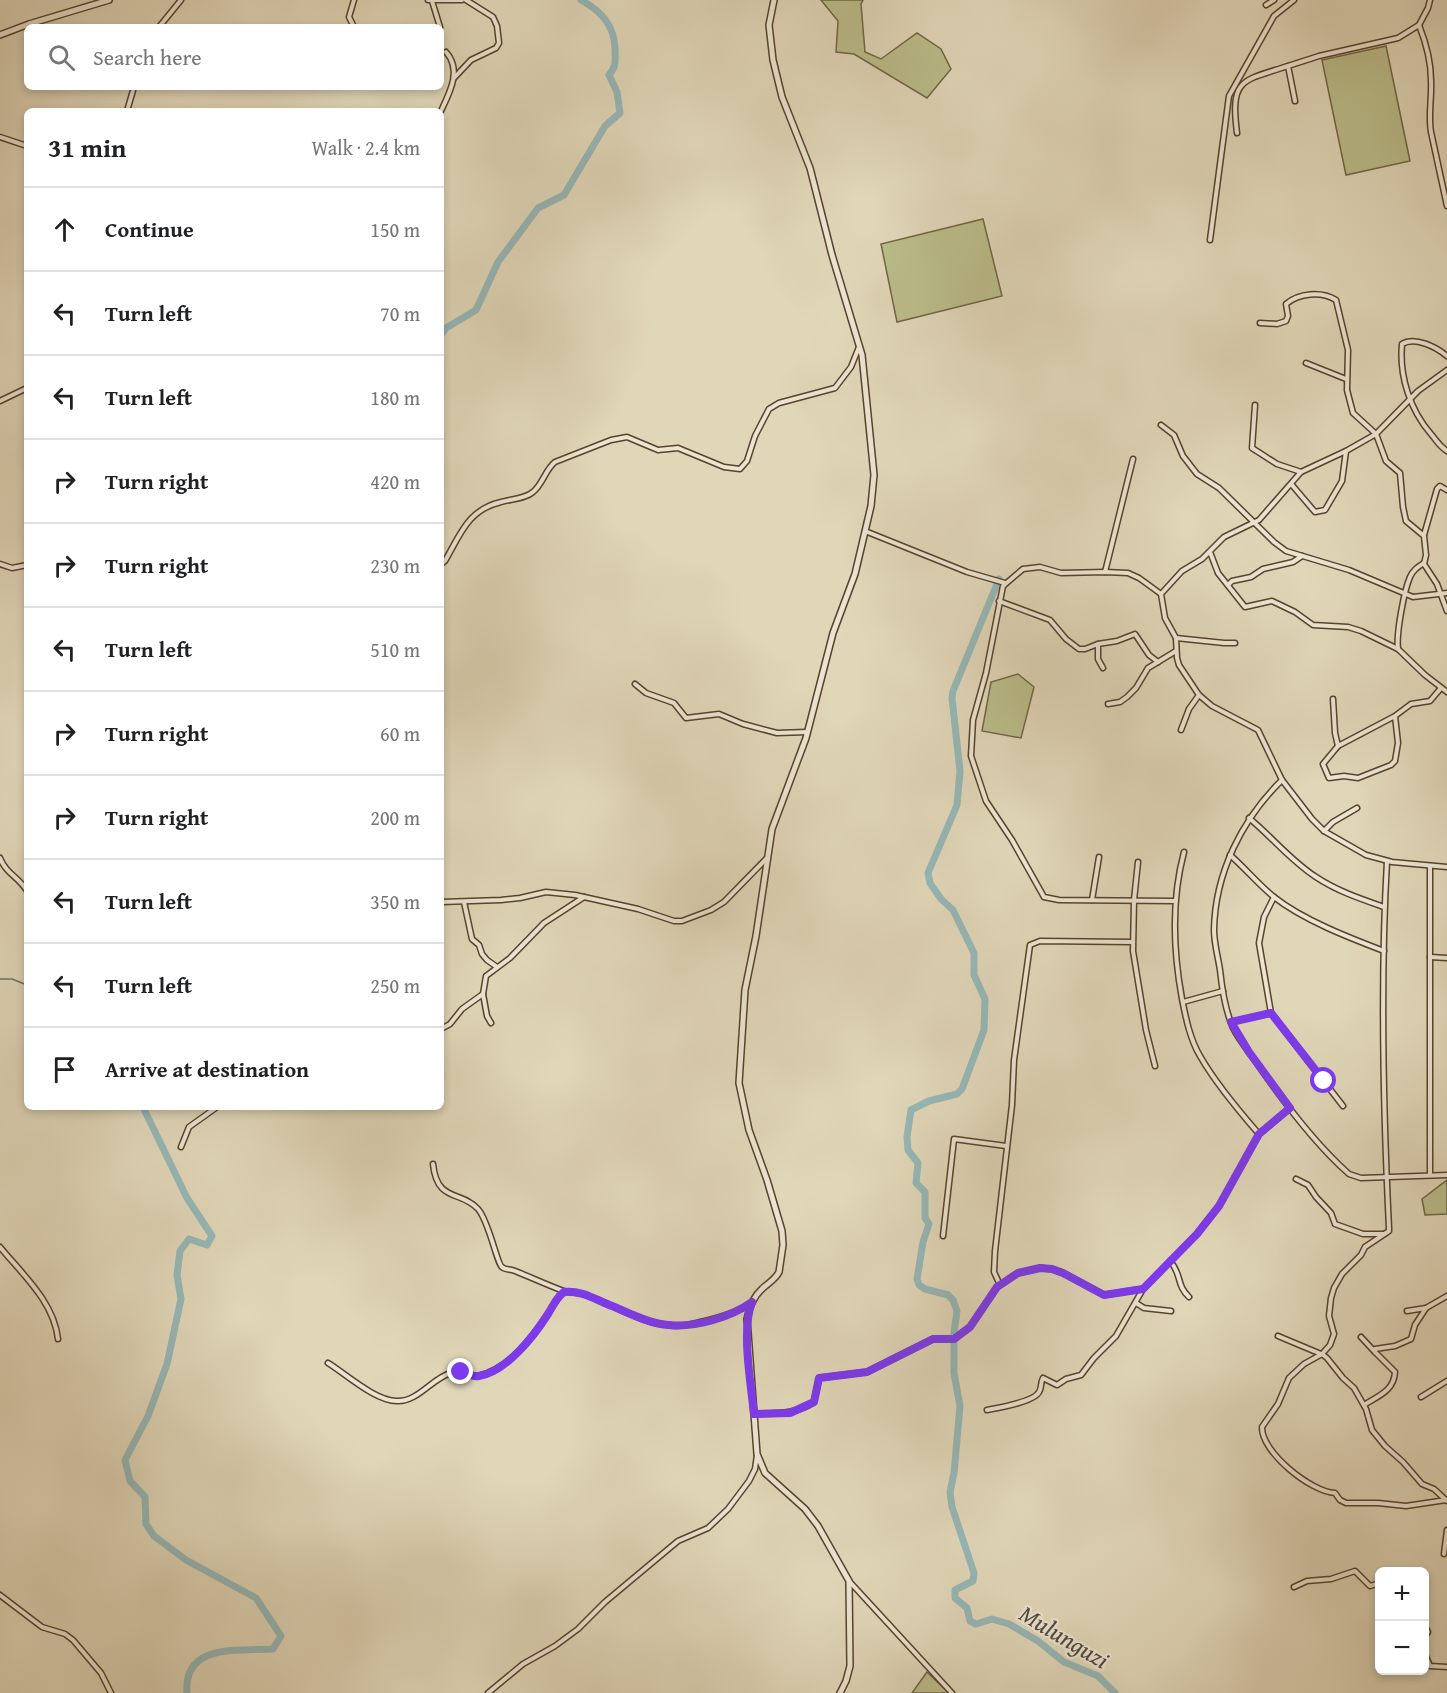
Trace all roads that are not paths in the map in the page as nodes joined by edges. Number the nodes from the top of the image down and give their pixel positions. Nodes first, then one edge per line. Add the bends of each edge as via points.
1 (109, 0) edge
2 (181, 0) edge
3 (354, 0) edge
4 (430, 0) edge
5 (464, 0) edge
6 (774, 0) edge
7 (1274, 0) edge
8 (1294, 0) edge
9 (1430, 0) edge
10 (1266, 5) dead end
11 (28, 24) edge
12 (161, 24) edge
13 (353, 24) edge
14 (439, 24) edge
15 (1419, 25) junction
16 (24, 26) edge
17 (0, 35) edge
18 (446, 52) dead end
19 (1288, 66) junction
20 (454, 78) junction
21 (133, 90) edge
22 (1295, 101) dead end
23 (128, 108) edge
24 (442, 108) edge
25 (1237, 133) dead end
26 (0, 137) edge
27 (24, 145) edge
28 (1447, 206) edge
29 (1210, 240) dead end
30 (1260, 323) dead end
31 (860, 343) junction
32 (1447, 356) edge
33 (1306, 363) dead end
34 (1447, 370) edge
35 (1346, 379) junction
36 (24, 389) edge
37 (1410, 398) junction
38 (0, 401) edge
39 (1255, 405) dead end
40 (1161, 425) dead end
41 (1376, 434) junction
42 (1346, 451) junction
43 (1447, 451) edge
44 (1133, 459) dead end
45 (1301, 472) junction
46 (1292, 485) junction
47 (1447, 490) edge
48 (1254, 522) junction
49 (866, 531) junction
50 (1424, 536) junction
51 (1210, 552) junction
52 (1302, 556) junction
53 (444, 562) edge
54 (1424, 563) junction
55 (0, 564) edge
56 (24, 566) edge
57 (1105, 572) junction
58 (1005, 583) junction
59 (1228, 585) junction
60 (1447, 593) edge
61 (1161, 594) junction
62 (1406, 595) junction
63 (1441, 595) junction
64 (999, 601) junction
65 (1447, 611) edge
66 (1176, 638) junction
67 (1235, 643) dead end
68 (1098, 644) junction
69 (1398, 649) junction
70 (1177, 651) junction
71 (1158, 662) junction
72 (1103, 668) dead end
73 (635, 684) dead end
74 (1447, 684) edge
75 (1440, 687) junction
76 (1447, 692) edge
77 (1199, 695) junction
78 (1333, 699) dead end
79 (1108, 704) dead end
80 (1395, 716) junction
81 (1181, 730) dead end
82 (808, 732) junction
83 (1338, 746) junction
84 (1282, 780) junction
85 (1357, 808) dead end
86 (1250, 818) junction
87 (1324, 831) junction
88 (1184, 852) dead end
89 (1230, 855) junction
90 (1099, 857) dead end
91 (0, 858) edge
92 (766, 858) junction
93 (1387, 861) junction
94 (1138, 862) dead end
95 (1430, 866) junction
96 (1447, 867) edge
97 (24, 886) edge
98 (585, 897) junction
99 (1274, 897) junction
100 (1092, 900) junction
101 (1134, 900) junction
102 (1175, 901) junction
103 (444, 902) edge
104 (464, 902) junction
105 (1384, 907) junction
106 (1132, 942) junction
107 (1384, 951) junction
108 (1430, 957) junction
109 (1447, 958) edge
110 (497, 967) junction
111 (1223, 992) junction
112 (483, 994) junction
113 (1182, 1002) junction
114 (1271, 1013) junction
115 (1231, 1022) junction
116 (491, 1023) dead end
117 (444, 1027) edge
118 (1155, 1066) dead end
119 (1343, 1106) dead end
120 (1290, 1108) junction
121 (214, 1110) edge
122 (1259, 1134) junction
123 (1006, 1146) junction
124 (181, 1147) dead end
125 (433, 1164) dead end
126 (1430, 1175) junction
127 (1447, 1175) edge
128 (1387, 1177) junction
129 (1296, 1179) dead end
130 (1385, 1234) junction
131 (943, 1236) dead end
132 (0, 1247) edge
133 (1170, 1261) junction
134 (1000, 1285) junction
135 (1143, 1289) junction
136 (564, 1292) junction
137 (1447, 1296) edge
138 (1189, 1297) dead end
139 (752, 1302) junction
140 (1136, 1303) junction
141 (1426, 1308) junction
142 (1171, 1311) dead end
143 (1407, 1311) dead end
144 (1278, 1336) dead end
145 (1361, 1337) dead end
146 (58, 1338) dead end
147 (1375, 1352) junction
148 (1322, 1354) junction
149 (328, 1363) dead end
150 (1447, 1381) edge
151 (1421, 1397) dead end
152 (1364, 1405) junction
153 (987, 1410) dead end
154 (754, 1414) junction
155 (757, 1454) junction
156 (1447, 1500) edge
157 (1447, 1530) edge
158 (1444, 1554) dead end
159 (849, 1581) junction
160 (1375, 1584) edge
161 (1294, 1587) dead end
162 (0, 1595) edge
163 (1429, 1663) edge
164 (1447, 1667) edge
165 (111, 1693) edge
166 (488, 1693) edge
167 (840, 1693) edge
168 (952, 1693) edge

1 - 11 street
2 - 12 street
3 - 13 street via 350,16
4 - 5 street
4 - 14 street
5 - 20 street via 493,17 499,43 471,60
6 - 31 street via 769,30 775,71 810,168
7 - 10 street
8 - 29 street via 1274,16 1229,96
9 - 15 street
15 - 19 street via 1392,40
15 - 28 street via 1428,52 1431,80 1429,122
16 - 17 street
18 - 20 street via 454,66
19 - 22 street
19 - 25 street via 1241,84 1234,101
20 - 24 street
21 - 23 street
26 - 27 street
30 - 35 street via 1286,321 1286,304 1295,298 1313,294 1336,300 1348,350
31 - 49 street via 874,475
31 - 53 street via 851,367 835,388 769,409 742,468 724,467 677,448 659,451 630,438 611,440 555,462 529,495 479,511 465,526
32 - 37 street via 1413,341 1402,344
33 - 35 street
34 - 37 street
35 - 41 street via 1353,413
36 - 38 street
37 - 41 street
37 - 43 street via 1424,428
39 - 45 street via 1252,448 1277,464
40 - 48 street via 1174,435 1197,474 1219,488
41 - 42 street
41 - 50 street via 1386,461 1400,473 1406,520
42 - 45 street
42 - 46 street via 1342,482 1325,510 1315,512
44 - 57 street
45 - 46 street
46 - 48 street
47 - 50 street via 1440,486 1437,489
48 - 51 street via 1229,533
48 - 52 street via 1286,551
49 - 58 street via 967,572
49 - 82 street via 824,664
50 - 54 street
51 - 59 street via 1218,573
51 - 61 street via 1182,571
52 - 59 street
52 - 62 street via 1349,570
54 - 62 street via 1410,577
54 - 63 street
55 - 56 street via 12,568
57 - 58 street via 1023,569
57 - 61 street via 1134,575
58 - 64 street
59 - 69 street via 1245,606 1272,602 1313,625 1348,627
60 - 63 street
61 - 66 street via 1165,618
62 - 63 street
62 - 69 street
63 - 65 street
64 - 68 street via 1050,620 1079,649
64 - 100 street via 973,720 972,758 986,801 1041,895 1049,899
66 - 67 street
66 - 70 street
68 - 71 street via 1135,634
68 - 72 street via 1098,659
69 - 75 street
70 - 71 street
70 - 77 street via 1179,665
71 - 79 street via 1145,671 1127,697
73 - 82 street via 646,693 674,703 686,718 719,714 777,733
74 - 75 street
75 - 76 street
75 - 80 street via 1430,701 1411,704
77 - 81 street
77 - 84 street via 1258,730
78 - 83 street
80 - 83 street
80 - 83 street via 1397,754 1383,770 1358,778 1329,778 1323,764
82 - 92 street via 774,822
84 - 86 street
84 - 87 street
85 - 87 street
86 - 89 street
86 - 105 street via 1315,877
87 - 93 street via 1366,855
88 - 102 street
89 - 99 street
89 - 111 street via 1219,892 1214,930
90 - 100 street
91 - 97 street via 5,870
92 - 98 street via 724,902 686,921
92 - 139 street via 746,990 739,1078 749,1130 777,1212 783,1245 777,1277
93 - 95 street
93 - 105 street
94 - 101 street
95 - 96 street
95 - 108 street
98 - 104 street via 544,892
98 - 110 street via 544,923
99 - 107 street via 1342,934
99 - 114 street via 1264,917 1259,943
100 - 101 street
101 - 102 street
101 - 106 street
102 - 113 street via 1174,939
103 - 104 street
104 - 110 street via 472,939
105 - 107 street
106 - 118 street
106 - 123 street via 1040,941 1030,945
107 - 128 street
108 - 109 street
108 - 126 street
110 - 112 street via 485,977
111 - 113 street
111 - 115 street
112 - 116 street
112 - 117 street
113 - 122 street via 1200,1057
114 - 115 street
114 - 119 street
115 - 120 street
120 - 122 street
120 - 128 street via 1349,1174 1361,1178
121 - 124 street via 189,1127
122 - 133 street via 1219,1206
123 - 131 street via 954,1139
123 - 134 street via 994,1262
125 - 136 street via 434,1176 443,1189 481,1211 501,1267
126 - 127 street
126 - 128 street
128 - 130 street via 1389,1227
129 - 130 street via 1308,1185 1335,1224 1363,1234
130 - 148 street via 1365,1247 1334,1288 1329,1316 1335,1334
132 - 146 street via 49,1307
133 - 135 street
133 - 138 street via 1178,1272 1180,1287
134 - 135 street via 1018,1273 1040,1268 1063,1273 1104,1295
134 - 154 street via 970,1327 954,1339 933,1339 867,1372 819,1378 814,1402 799,1410
135 - 140 street
136 - 139 street via 591,1297 669,1326 715,1319
136 - 149 street via 509,1361 481,1376 446,1374 402,1401 389,1400
137 - 141 street
139 - 154 street via 747,1330
140 - 142 street via 1144,1308
140 - 153 street via 1116,1335 1081,1375 1057,1385 1043,1378 1035,1396
141 - 143 street
141 - 147 street via 1411,1339 1376,1348
144 - 148 street
145 - 147 street
147 - 152 street via 1396,1375 1390,1389
148 - 152 street via 1354,1388
148 - 156 street via 1289,1377 1278,1404 1262,1427 1264,1438 1281,1461 1298,1477 1335,1493 1346,1503 1406,1506
150 - 151 street
152 - 156 street via 1372,1430 1385,1446 1422,1484
154 - 155 street
155 - 159 street via 765,1473 818,1526
155 - 166 street via 749,1481 708,1528 678,1541 571,1634 523,1664
157 - 158 street
159 - 167 street via 850,1666
159 - 168 street
160 - 161 street via 1370,1586 1355,1571
162 - 165 street via 42,1627 73,1640 101,1673
163 - 164 street

